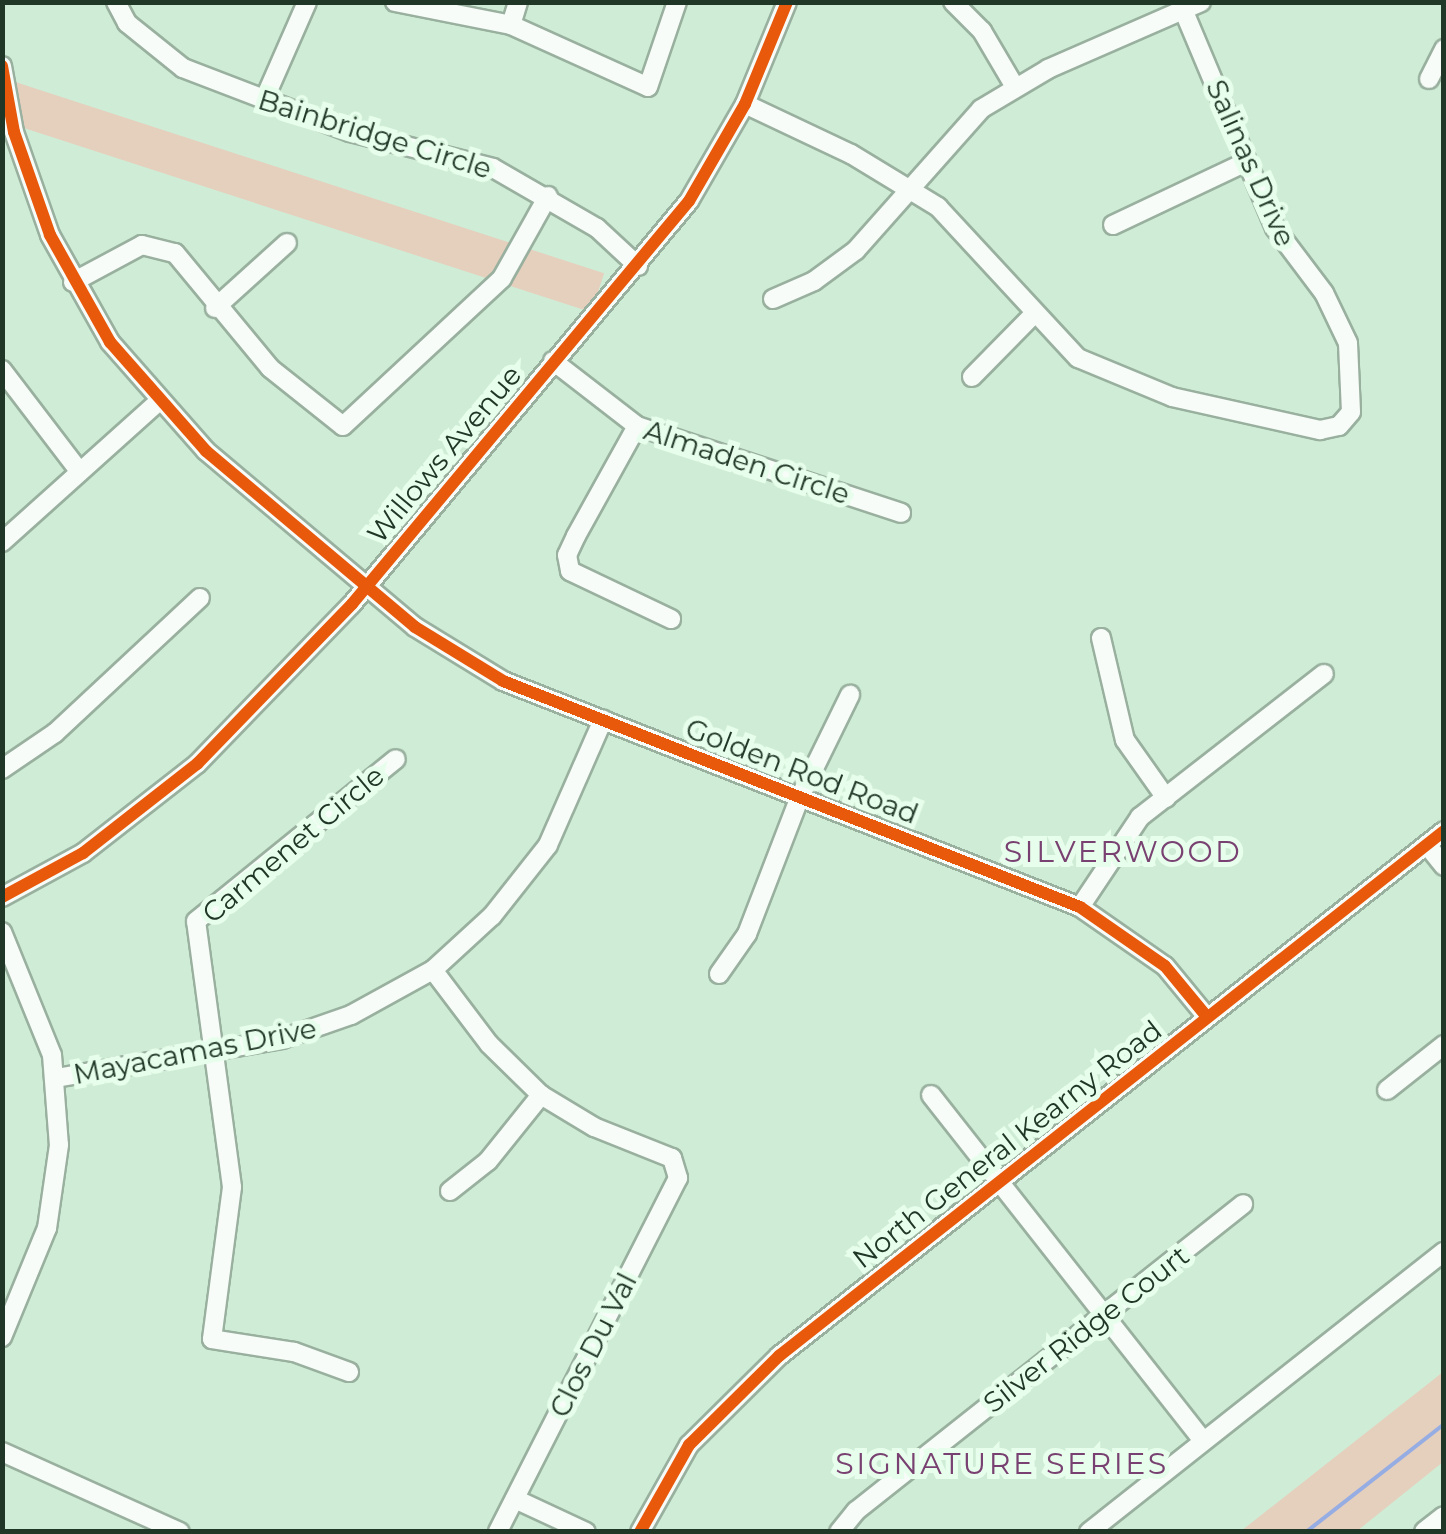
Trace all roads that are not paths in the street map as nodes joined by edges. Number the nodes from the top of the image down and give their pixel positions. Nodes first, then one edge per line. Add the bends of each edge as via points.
1 (116, 2) edge
2 (307, 2) edge
3 (395, 2) edge
4 (518, 2) edge
5 (677, 2) edge
6 (787, 2) edge
7 (952, 2) edge
8 (1189, 5) edge
9 (511, 25) junction
10 (1444, 48) edge
11 (2, 66) edge
12 (1428, 79) dead end
13 (1015, 87) junction
14 (264, 100) junction
15 (745, 104) junction
16 (1246, 162) junction
17 (910, 188) junction
18 (548, 196) junction
19 (1113, 225) dead end
20 (287, 243) dead end
21 (638, 266) junction
22 (73, 282) junction
23 (773, 299) dead end
24 (215, 308) junction
25 (1034, 315) junction
26 (553, 361) junction
27 (2, 370) edge
28 (972, 378) dead end
29 (157, 403) junction
30 (637, 426) junction
31 (80, 472) junction
32 (901, 513) dead end
33 (2, 542) edge
34 (367, 586) junction
35 (200, 598) dead end
36 (671, 619) dead end
37 (1101, 638) dead end
38 (1324, 674) dead end
39 (850, 694) dead end
40 (603, 720) junction
41 (396, 759) dead end
42 (2, 769) edge
43 (800, 796) junction
44 (1166, 798) junction
45 (1444, 831) edge
46 (1426, 844) junction
47 (1444, 866) edge
48 (2, 897) edge
49 (1080, 907) junction
50 (2, 932) edge
51 (432, 970) junction
52 (719, 974) dead end
53 (1207, 1017) junction
54 (1444, 1045) edge
55 (216, 1050) junction
56 (56, 1078) junction
57 (1387, 1090) dead end
58 (541, 1095) junction
59 (931, 1096) dead end
60 (1000, 1183) junction
61 (450, 1190) dead end
62 (1243, 1204) dead end
63 (1444, 1252) edge
64 (1104, 1316) junction
65 (2, 1338) edge
66 (349, 1372) dead end
67 (1203, 1442) junction
68 (2, 1452) edge
69 (515, 1498) junction
70 (1444, 1517) edge
71 (180, 1532) edge
72 (498, 1532) edge
73 (586, 1532) edge
74 (640, 1532) edge
75 (839, 1532) edge
76 (1089, 1532) edge
77 (1425, 1532) edge

1 - 14 street, Bainbridge Circle via 147,43 183,68
2 - 14 street
3 - 9 street
4 - 9 street
5 - 9 street via 648,87
6 - 15 street, Willows Avenue
7 - 13 street via 982,31
8 - 13 street
8 - 16 street, Salinas Drive
10 - 12 street
11 - 22 street, Golden Rod Road via 29,180
13 - 17 street via 951,138
14 - 18 street, Bainbridge Circle via 350,132 453,154
15 - 17 street
15 - 21 street, Willows Avenue via 689,202
16 - 19 street via 1164,195
16 - 25 street, Salinas Drive via 1274,228 1324,294 1348,342 1352,412 1338,426 1320,430 1172,397 1114,376 1078,358
17 - 23 street via 856,250 814,281
17 - 25 street via 974,243
18 - 21 street, Bainbridge Circle
18 - 24 street via 502,278 343,426 270,368
20 - 24 street
21 - 26 street, Willows Avenue
22 - 24 street via 155,243 175,253
22 - 29 street, Golden Rod Road
25 - 28 street
26 - 30 street, Almaden Circle
26 - 34 street, Willows Avenue
27 - 31 street
29 - 31 street
29 - 34 street, Golden Rod Road
30 - 32 street, Almaden Circle
30 - 36 street via 567,555 570,572
31 - 33 street
34 - 40 street, Golden Rod Road via 472,666
34 - 48 street, Willows Avenue via 288,676 196,764 83,853
35 - 42 street via 56,734
37 - 44 street via 1125,740
38 - 44 street
39 - 43 street
40 - 43 street, Golden Rod Road
40 - 51 street, Mayacamas Drive via 548,844 492,916
41 - 55 street, Carmenet Circle via 196,921
43 - 49 street, Golden Rod Road
43 - 52 street via 747,934
44 - 49 street via 1118,841
45 - 46 street, North General Kearny Road
46 - 47 street
46 - 53 street, North General Kearny Road
49 - 53 street, Golden Rod Road via 1165,966
50 - 56 street via 42,1019
51 - 55 street, Mayacamas Drive via 318,1029
51 - 58 street via 489,1044
53 - 60 street, North General Kearny Road
54 - 57 street
55 - 56 street, Mayacamas Drive
55 - 66 street via 232,1187 212,1339 294,1352
56 - 65 street via 59,1145 47,1228
58 - 61 street via 488,1161
58 - 69 street, Clos Du Val via 594,1127 672,1158 678,1178
59 - 60 street
60 - 64 street
60 - 74 street, North General Kearny Road via 731,1400 689,1445
62 - 64 street, Silver Ridge Court
63 - 67 street
64 - 67 street
64 - 75 street, Silver Ridge Court
67 - 76 street
68 - 71 street
69 - 72 street, Clos Du Val
69 - 73 street
70 - 77 main road

